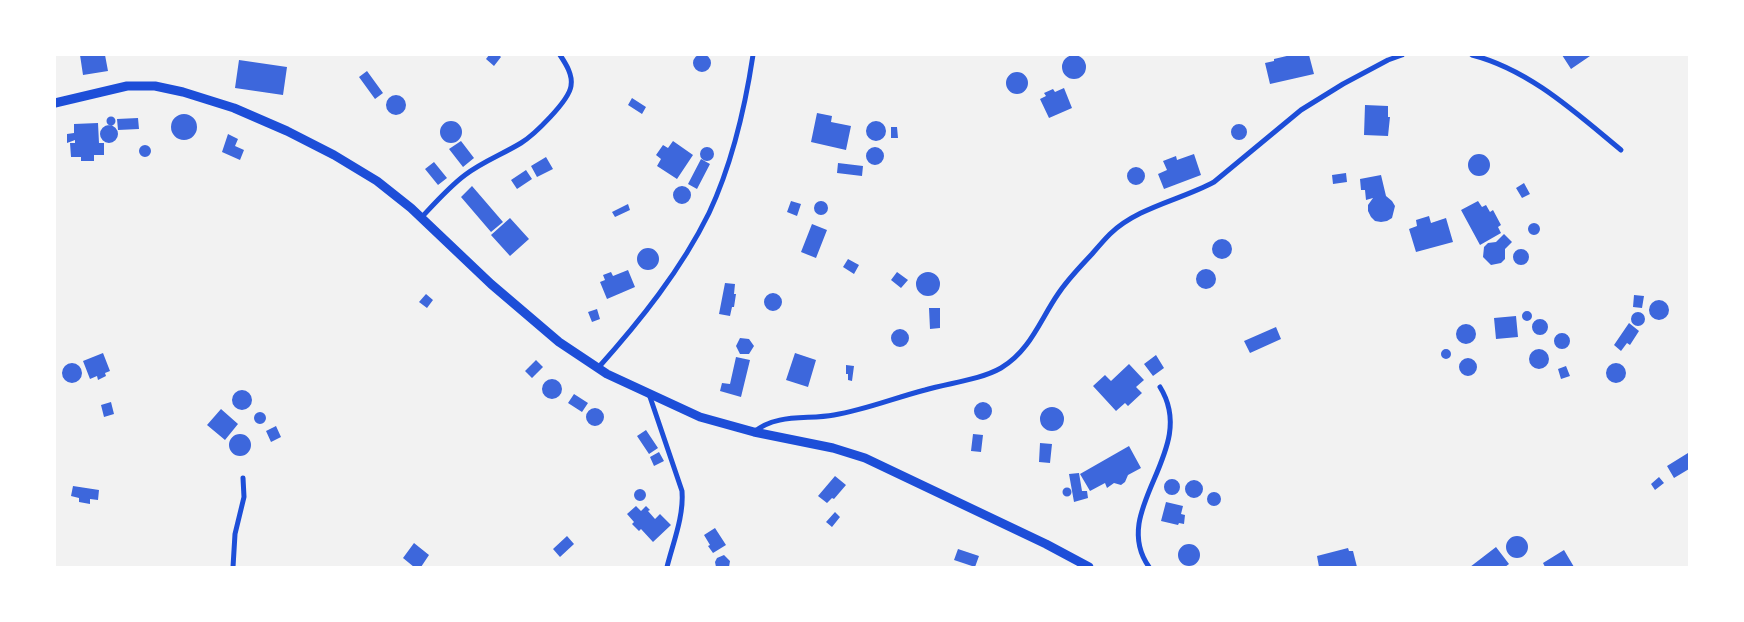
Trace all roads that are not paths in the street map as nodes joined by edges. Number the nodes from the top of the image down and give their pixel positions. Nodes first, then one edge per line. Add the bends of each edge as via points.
1 (560, 55) edge
2 (753, 55) edge
3 (1402, 55) edge
4 (1472, 55) edge
5 (55, 104) edge
6 (1621, 150) dead end
7 (422, 218) junction
8 (598, 368) junction
9 (1160, 387) dead end
10 (649, 394) junction
11 (754, 432) junction
12 (243, 478) dead end
13 (233, 567) edge
14 (667, 567) edge
15 (1089, 567) edge
16 (1149, 567) edge

1 - 7 street via 569,71 571,87 557,109 523,142 465,174
2 - 8 street via 733,150 709,212 648,310
3 - 11 street via 1301,110 1214,182 1135,216 1110,234 1072,274 1023,350 1001,368 856,411 778,419 767,422
4 - 6 street via 1540,86
5 - 7 street via 127,86 154,86 183,92 234,108 334,154 377,181
7 - 8 street via 491,284 559,342
8 - 10 street
9 - 16 street via 1169,406 1165,455 1144,502 1137,532
10 - 11 street via 700,417
10 - 14 street via 683,500
11 - 15 street via 865,458
12 - 13 street via 244,497 235,534

